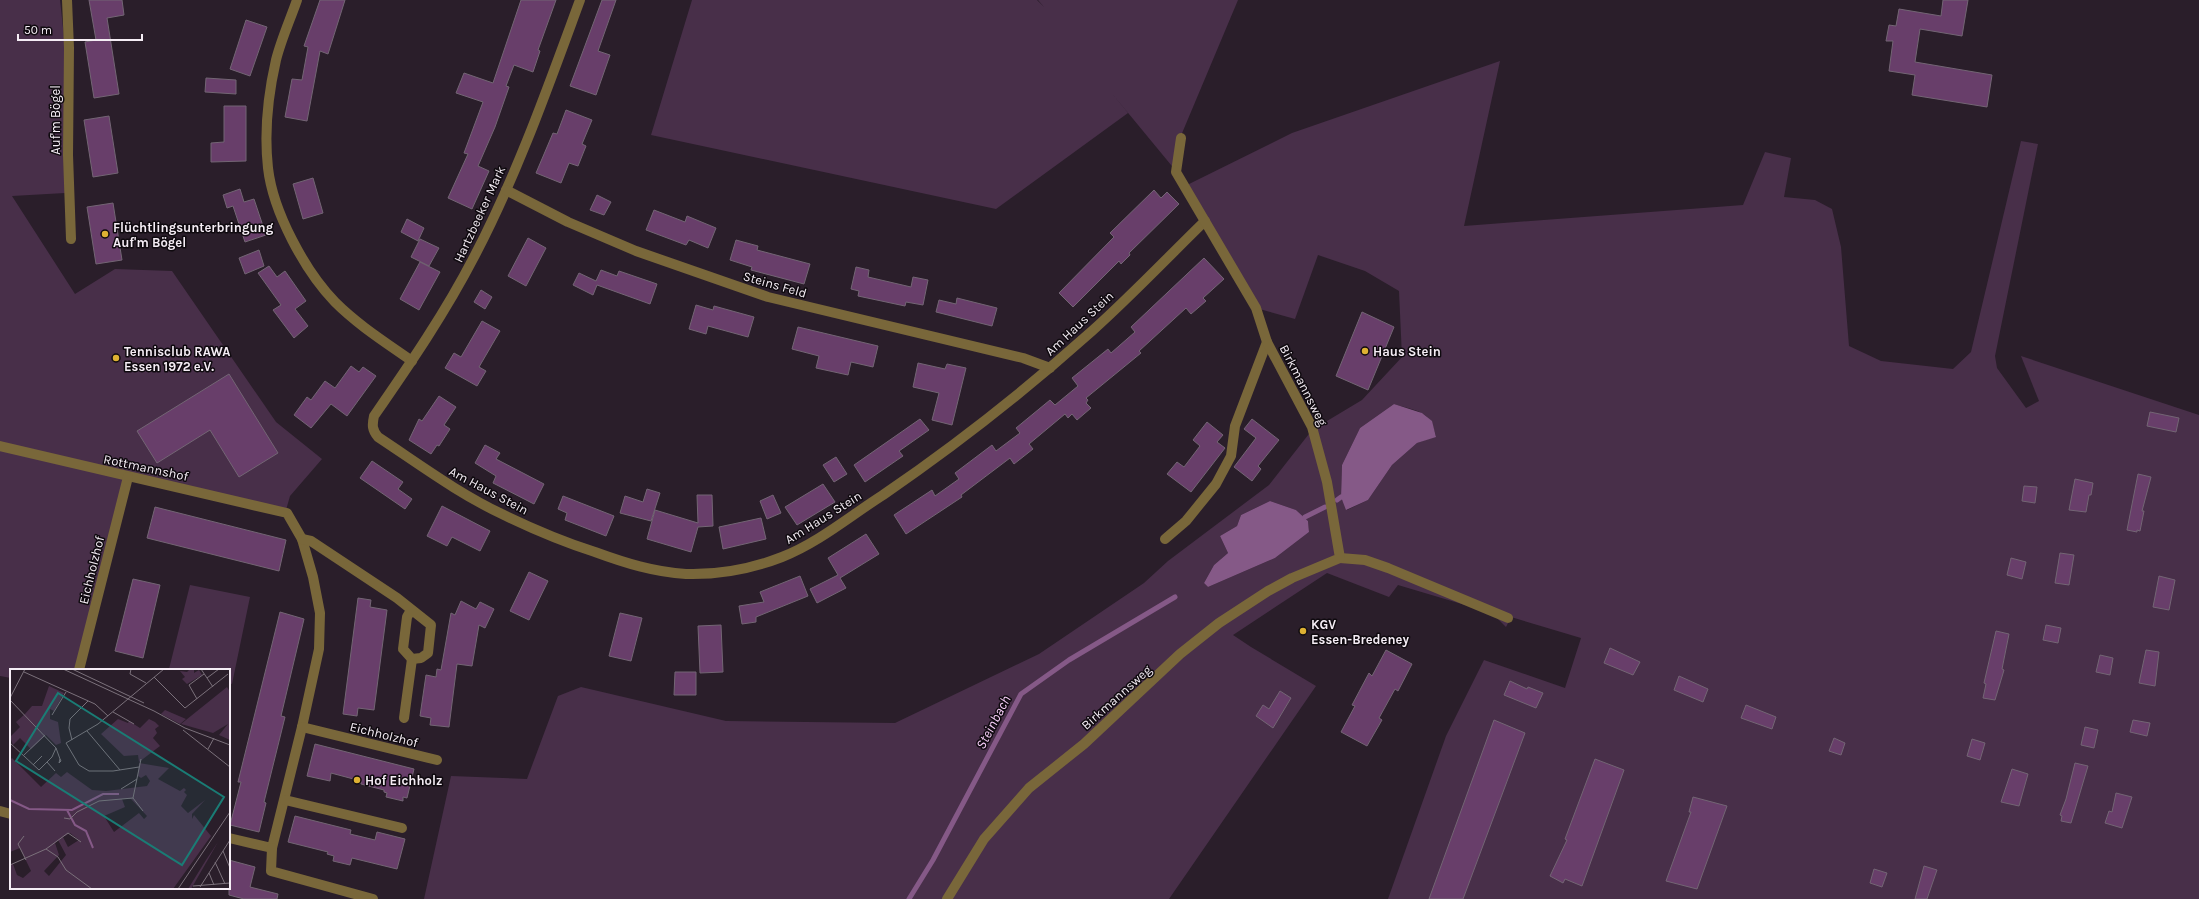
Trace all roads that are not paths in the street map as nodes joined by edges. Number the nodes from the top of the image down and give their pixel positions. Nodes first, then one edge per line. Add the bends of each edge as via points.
1 (67, 0) edge
2 (298, 0) edge
3 (580, 0) edge
4 (1181, 138) dead end
5 (506, 190) junction
6 (1205, 221) junction
7 (71, 239) dead end
8 (1267, 342) junction
9 (412, 361) junction
10 (1050, 368) junction
11 (372, 424) joint
12 (0, 446) edge
13 (128, 477) junction
14 (302, 539) junction
15 (1165, 539) dead end
16 (1340, 558) junction
17 (411, 610) junction
18 (1508, 618) dead end
19 (412, 659) junction
20 (79, 669) edge
21 (404, 718) dead end
22 (302, 727) junction
23 (437, 760) dead end
24 (285, 800) junction
25 (0, 811) edge
26 (10, 814) edge
27 (402, 828) dead end
28 (230, 838) edge
29 (272, 848) junction
30 (373, 899) edge
31 (947, 899) edge

1 - 7 street, Auf'm Bögel
2 - 9 street via 276,59 269,97 268,170 275,196 289,233 308,269 335,301 360,324
3 - 5 street, Hartzbeeker Mark
4 - 6 street, Birkmannsweg via 1176,172
5 - 9 street, Hartzbeeker Mark via 445,310
5 - 10 street, Steins Feld via 568,222 636,251 768,297 1023,358
6 - 8 street, Birkmannsweg via 1256,308
6 - 10 street, Am Haus Stein
8 - 15 street, Birkmannsweg via 1235,426 1231,456 1216,484 1186,521
8 - 16 street, Birkmannsweg via 1312,426 1327,482
9 - 11 street, Hartzbeeker Mark via 374,416
10 - 11 street, Am Haus Stein via 998,411 924,466 814,541 756,566 705,574 668,572 627,564 568,543 504,515 433,474 378,437 373,431
12 - 13 street, Rottmannshof
13 - 14 street, Rottmannshof via 287,513
13 - 20 street, Eichholzhof
14 - 17 street via 311,541
14 - 22 street via 320,613 319,649
16 - 18 street, Birkmannsweg via 1365,560 1388,568
16 - 31 street, Birkmannsweg via 1292,578 1257,597 1180,654 1084,744 1029,788 984,839
17 - 19 street via 407,617 403,649
17 - 19 street via 431,625 428,653 421,658
19 - 21 street, Eichholzhof
22 - 23 street, Eichholzhof
22 - 24 street
24 - 27 street
24 - 29 street
25 - 26 street
28 - 29 street
29 - 30 street via 271,871

